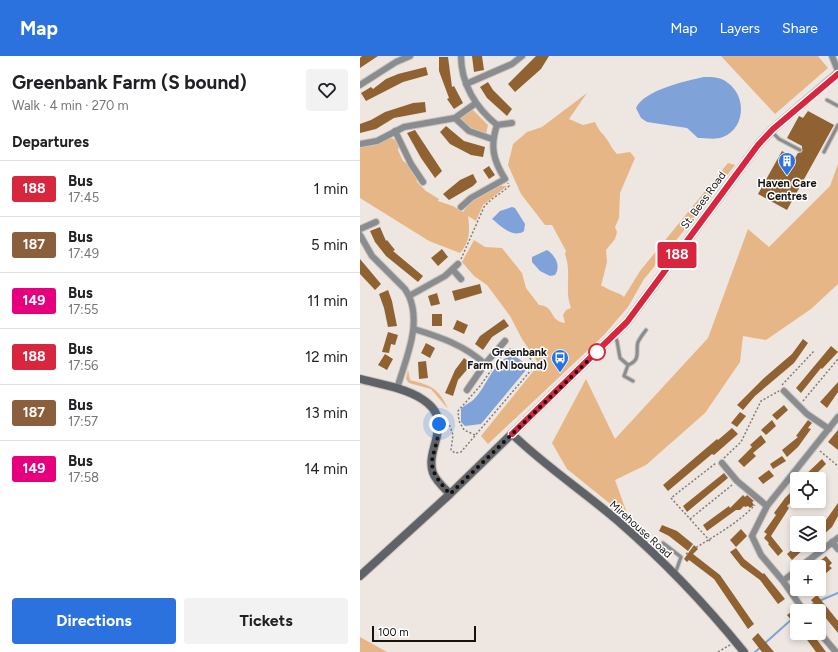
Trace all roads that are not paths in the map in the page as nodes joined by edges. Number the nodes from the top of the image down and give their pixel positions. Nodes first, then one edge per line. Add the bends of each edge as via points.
1 (410, 56) edge
2 (461, 56) edge
3 (522, 56) edge
4 (832, 56) edge
5 (838, 72) edge
6 (466, 84) junction
7 (360, 85) edge
8 (827, 100) dead end
9 (476, 103) junction
10 (838, 106) edge
11 (455, 118) junction
12 (512, 123) dead end
13 (497, 125) junction
14 (838, 125) edge
15 (395, 131) junction
16 (771, 131) junction
17 (492, 138) junction
18 (360, 144) edge
19 (800, 150) dead end
20 (824, 152) dead end
21 (423, 182) dead end
22 (461, 207) dead end
23 (376, 222) dead end
24 (360, 229) edge
25 (360, 235) edge
26 (458, 264) road end
27 (453, 270) junction
28 (461, 279) dead end
29 (409, 296) junction
30 (414, 329) junction
31 (646, 330) dead end
32 (614, 335) junction
33 (505, 342) dead end
34 (485, 364) junction
35 (628, 365) junction
36 (360, 379) edge
37 (633, 381) dead end
38 (397, 389) junction
39 (467, 390) dead end
40 (784, 391) road end
41 (838, 417) edge
42 (829, 429) junction
43 (512, 434) junction
44 (722, 463) road end
45 (450, 494) junction
46 (767, 506) junction
47 (838, 538) edge
48 (832, 542) junction
49 (663, 543) dead end
50 (838, 549) edge
51 (809, 560) edge
52 (675, 574) junction
53 (360, 576) edge
54 (790, 576) edge
55 (783, 581) junction
56 (799, 604) edge
57 (826, 640) edge
58 (744, 652) edge
59 (836, 652) edge

1 - 7 street
2 - 6 street
3 - 6 street via 512,64
4 - 5 street
5 - 16 main road, St. Bees Road
6 - 9 street
8 - 10 lane
9 - 11 street
9 - 13 street
11 - 15 street via 413,124
11 - 17 street via 469,132
12 - 13 street
13 - 17 street
14 - 20 lane
15 - 18 street via 377,141
15 - 21 street
16 - 19 lane via 779,139
16 - 32 main road, St. Bees Road via 750,154 627,322
17 - 22 street via 494,156 505,179 471,198
23 - 24 street
25 - 29 street via 372,256
26 - 27 street
27 - 28 street
27 - 29 street
29 - 30 street via 414,311
30 - 34 street via 462,347
30 - 38 street
31 - 35 lane via 638,343 639,352 636,359
32 - 35 lane via 620,358
32 - 43 main road, St. Bees Road
33 - 34 street
34 - 39 street
35 - 37 lane via 624,376
36 - 38 main road
38 - 45 main road via 422,399 430,406 439,424 431,465 436,479
40 - 42 street
41 - 42 street
42 - 46 street
43 - 45 main road, St. Bees Road
43 - 52 main road, Mirehouse Road via 541,461 618,521
44 - 46 street via 737,481
45 - 53 main road, St. Bees Road
46 - 55 street via 752,536 761,555
47 - 48 street
48 - 50 street
48 - 51 street
49 - 52 lane via 680,555
52 - 58 main road, Mirehouse Road
54 - 55 street
55 - 56 street
57 - 59 street

